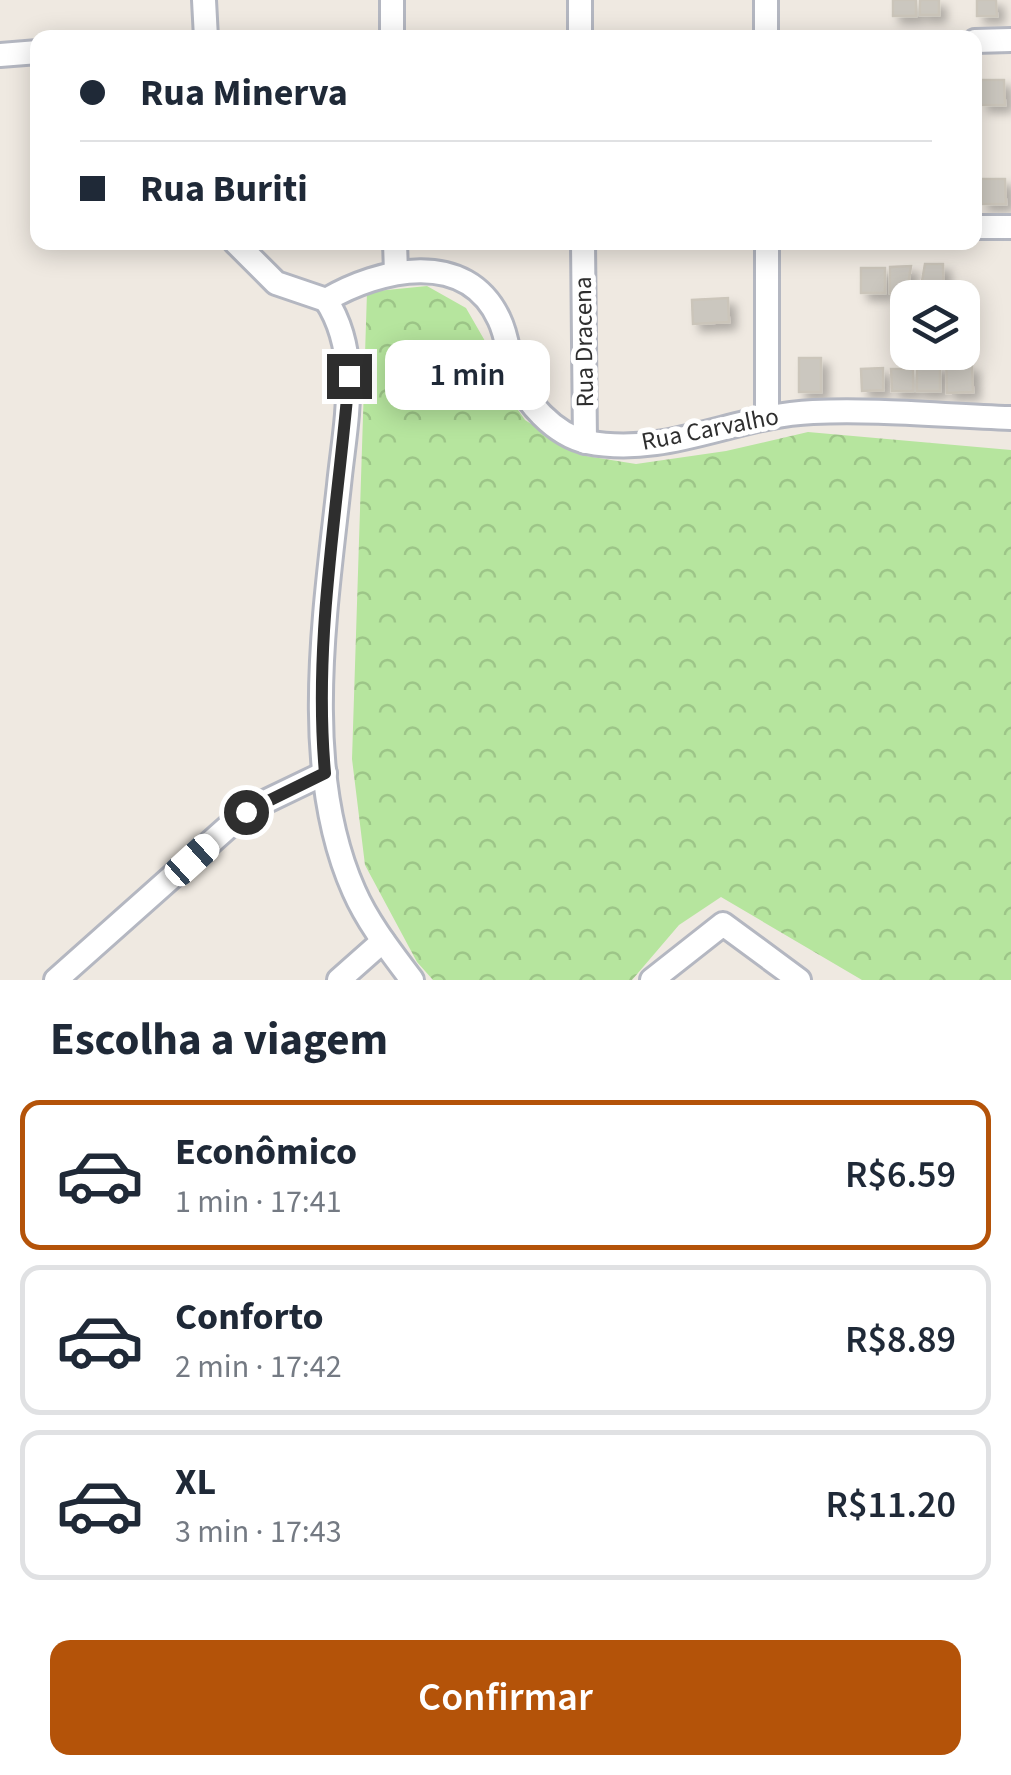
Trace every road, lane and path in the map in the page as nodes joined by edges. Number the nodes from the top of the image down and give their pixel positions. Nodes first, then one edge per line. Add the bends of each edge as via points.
1 (204, 0) edge
2 (392, 0) edge
3 (580, 0) edge
4 (766, 0) edge
5 (206, 30) edge
6 (392, 30) edge
7 (580, 30) edge
8 (766, 30) edge
9 (982, 40) edge
10 (1011, 40) edge
11 (30, 53) edge
12 (0, 55) edge
13 (1011, 227) edge
14 (982, 228) edge
15 (243, 250) edge
16 (395, 250) edge
17 (583, 250) edge
18 (767, 250) edge
19 (396, 272) junction
20 (326, 300) junction
21 (768, 417) junction
22 (1011, 418) edge
23 (585, 442) junction
24 (325, 773) junction
25 (382, 941) junction
26 (56, 980) edge
27 (339, 980) edge
28 (412, 980) edge
29 (652, 980) edge
30 (799, 980) edge

1 - 5 street
2 - 6 street
3 - 7 street
4 - 8 street
9 - 10 street
11 - 12 street
13 - 14 street
15 - 20 street via 276,283
16 - 19 street
17 - 23 street, Rua Dracena
18 - 21 street
19 - 20 street
19 - 23 street via 443,274 476,290 498,317 525,394 548,420
20 - 24 street via 338,319 349,376 323,634
21 - 22 street, Rua Carvalho via 813,412
21 - 23 street, Rua Carvalho via 663,444
24 - 25 street via 353,890
24 - 26 street via 246,812
25 - 27 street
25 - 28 street
29 - 30 street via 724,924

